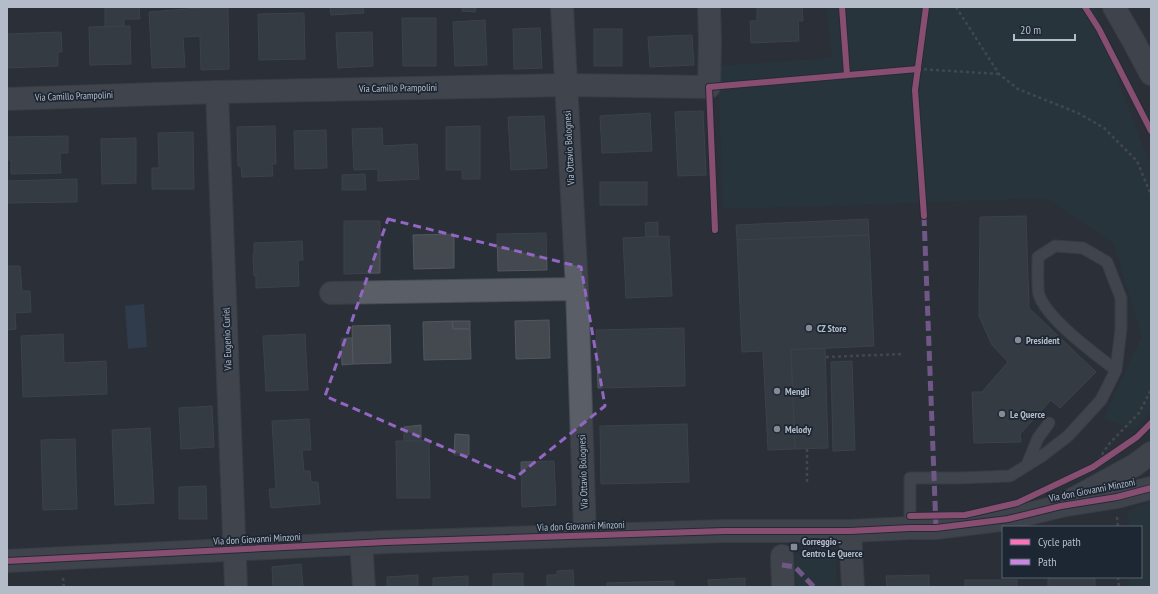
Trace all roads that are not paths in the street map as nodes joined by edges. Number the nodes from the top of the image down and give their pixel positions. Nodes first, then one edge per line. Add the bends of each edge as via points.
1 (562, 7) edge
2 (709, 7) edge
3 (1114, 7) edge
4 (1151, 74) edge
5 (566, 85) junction
6 (217, 92) junction
7 (7, 99) edge
8 (577, 289) junction
9 (331, 293) dead end
10 (1116, 370) junction
11 (1049, 423) dead end
12 (1151, 453) edge
13 (1027, 465) junction
14 (1151, 488) edge
15 (1061, 506) junction
16 (910, 528) junction
17 (850, 531) junction
18 (585, 536) junction
19 (361, 543) junction
20 (234, 550) junction
21 (782, 556) dead end
22 (7, 561) edge
23 (236, 587) edge
24 (364, 587) edge
25 (783, 587) edge
26 (853, 587) edge

1 - 5 street, Via Ottavio Bolognesi
2 - 5 street, Via Camillo Prampolini via 709,87
3 - 4 street
5 - 6 street, Via Camillo Prampolini
5 - 8 street, Via Ottavio Bolognesi
6 - 7 street, Via Camillo Prampolini
6 - 20 street, Via Eugenio Curiel
8 - 9 street
8 - 18 street, Via Ottavio Bolognesi
10 - 10 lane via 1121,329 1121,298 1107,262 1083,248 1055,246 1038,258 1039,294 1050,314 1083,345
10 - 13 lane via 1101,400 1068,436
11 - 13 lane via 1038,438
12 - 15 street, Via don Giovanni Minzoni via 1135,465
13 - 16 lane via 1010,476 910,478
14 - 15 street, Via don Giovanni Minzoni via 1117,497
15 - 16 street, Via don Giovanni Minzoni via 1008,519 936,528
16 - 17 street, Via don Giovanni Minzoni
17 - 18 street, Via don Giovanni Minzoni via 724,531
17 - 26 street
18 - 19 street, Via don Giovanni Minzoni
19 - 20 street, Via don Giovanni Minzoni
19 - 24 street
20 - 22 street, Via don Giovanni Minzoni
20 - 23 street, Via Eugenio Curiel
21 - 25 street

